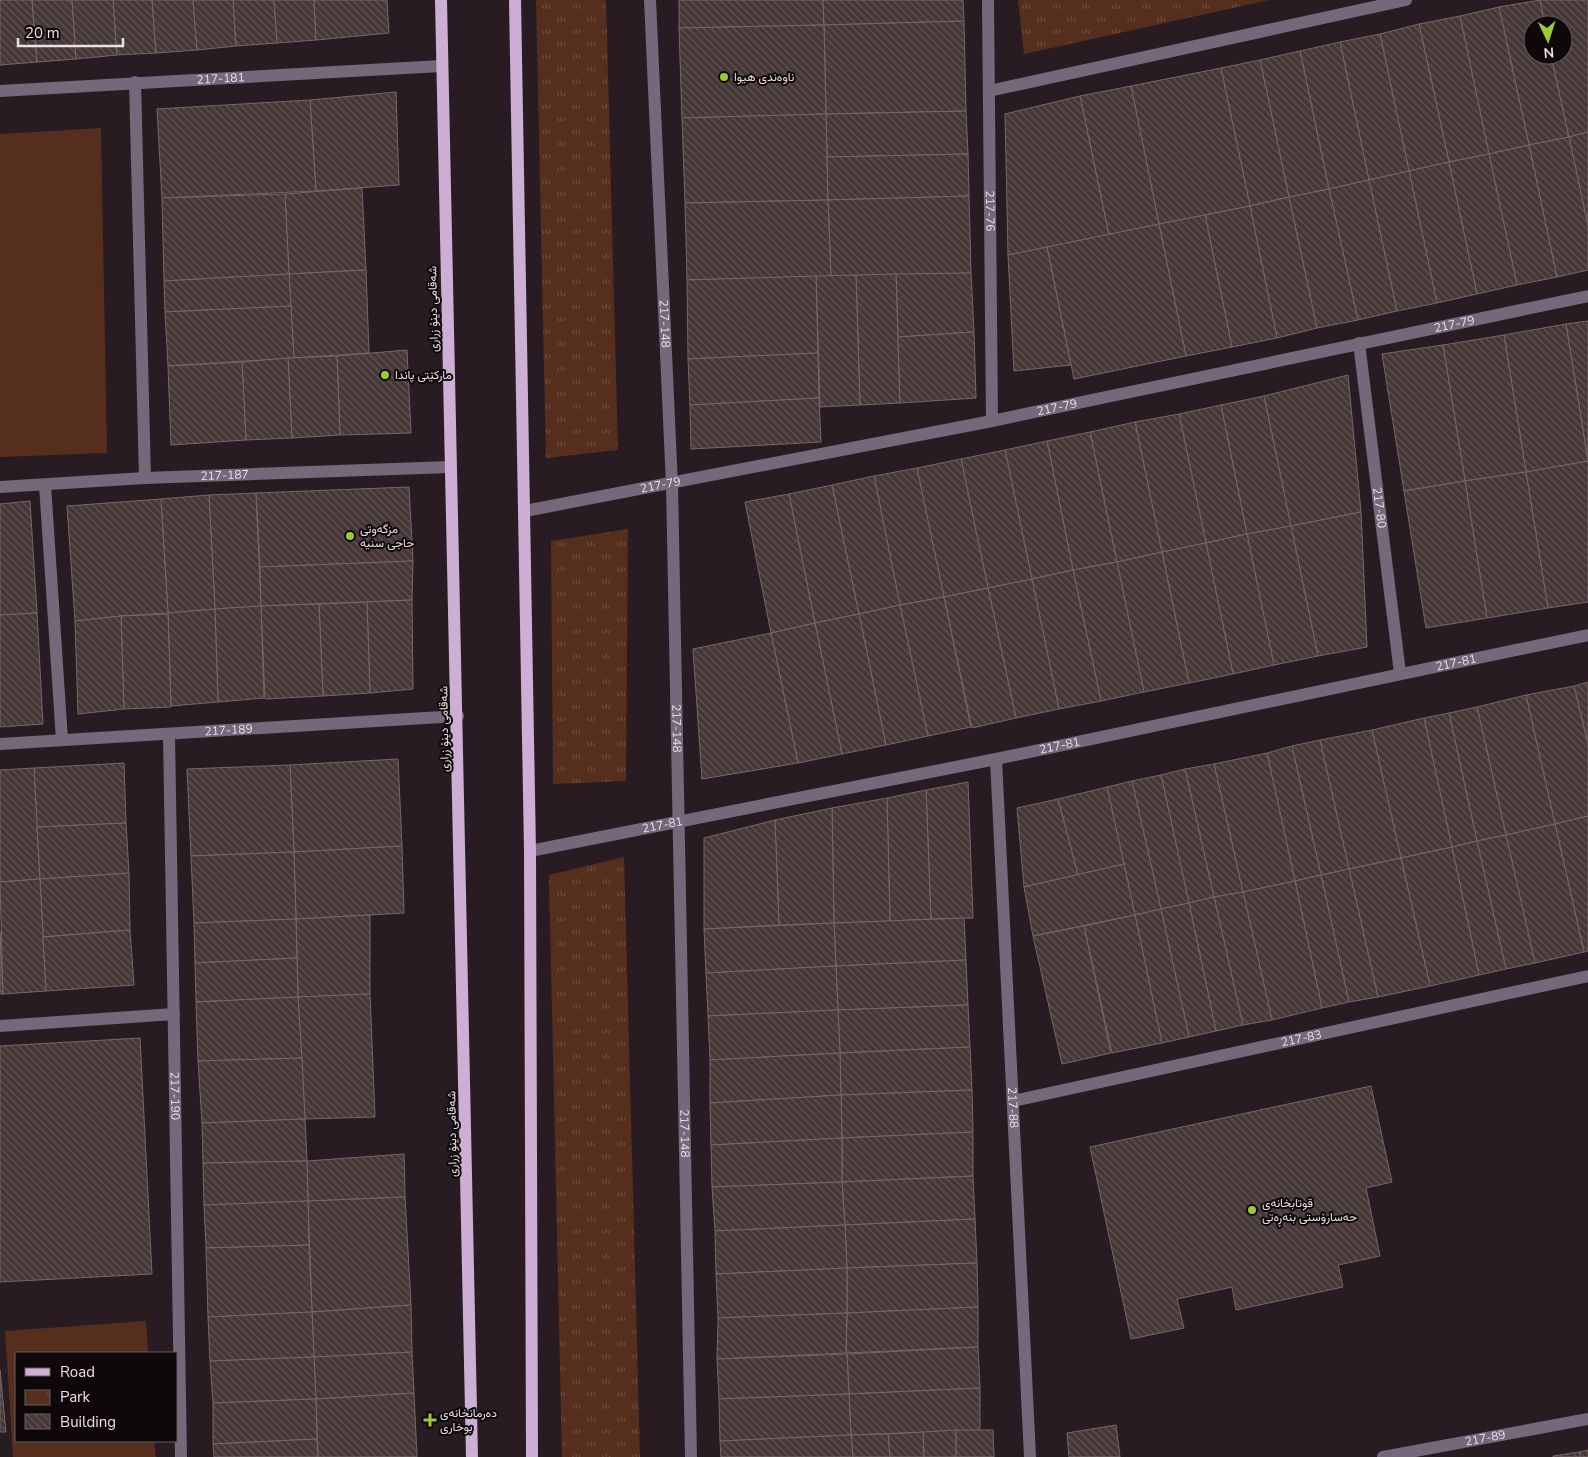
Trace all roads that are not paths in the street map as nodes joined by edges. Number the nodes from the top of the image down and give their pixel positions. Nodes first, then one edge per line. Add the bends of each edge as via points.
1 (441, 0) edge
2 (516, 0) edge
3 (650, 0) edge
4 (988, 0) edge
5 (1406, 0) edge
6 (441, 66) junction
7 (135, 82) junction
8 (0, 91) edge
9 (989, 91) junction
10 (1588, 296) edge
11 (1359, 343) junction
12 (992, 421) junction
13 (450, 468) junction
14 (145, 478) junction
15 (45, 485) junction
16 (672, 485) junction
17 (0, 487) edge
18 (525, 511) junction
19 (1588, 635) edge
20 (1400, 673) junction
21 (458, 716) junction
22 (170, 735) junction
23 (62, 740) junction
24 (0, 744) edge
25 (996, 759) junction
26 (678, 822) junction
27 (530, 851) junction
28 (1588, 976) edge
29 (174, 1014) junction
30 (0, 1026) edge
31 (1014, 1101) junction
32 (1588, 1419) edge
33 (181, 1457) edge
34 (472, 1457) edge
35 (532, 1457) edge
36 (691, 1457) edge
37 (1030, 1457) edge
38 (1383, 1457) edge

1 - 6 main road, شەقامی دینۆ زراری
2 - 18 main road
3 - 16 street, 217-148
4 - 9 street, 217-76
5 - 9 street
6 - 7 street, 217-181
6 - 13 main road, شەقامی دینۆ زراری
7 - 8 street, 217-181
7 - 14 street
9 - 12 street, 217-76
10 - 11 street, 217-79
11 - 12 street, 217-79
11 - 20 street, 217-80
12 - 16 street, 217-79
13 - 14 street, 217-187
13 - 21 main road, شەقامی دینۆ زراری
14 - 15 street, 217-187
15 - 17 street, 217-187
15 - 23 street
16 - 18 street, 217-79
16 - 26 street, 217-148
18 - 27 main road
19 - 20 street, 217-81
20 - 25 street, 217-81
21 - 22 street, 217-189
21 - 34 main road, شەقامی دینۆ زراری
22 - 23 street, 217-189
22 - 29 street, 217-190
23 - 24 street, 217-189
25 - 26 street, 217-81
25 - 31 street, 217-88
26 - 27 street, 217-81
26 - 36 street, 217-148
27 - 35 main road
28 - 31 street, 217-83
29 - 30 street
29 - 33 street, 217-190
31 - 37 street, 217-88
32 - 38 street, 217-89

